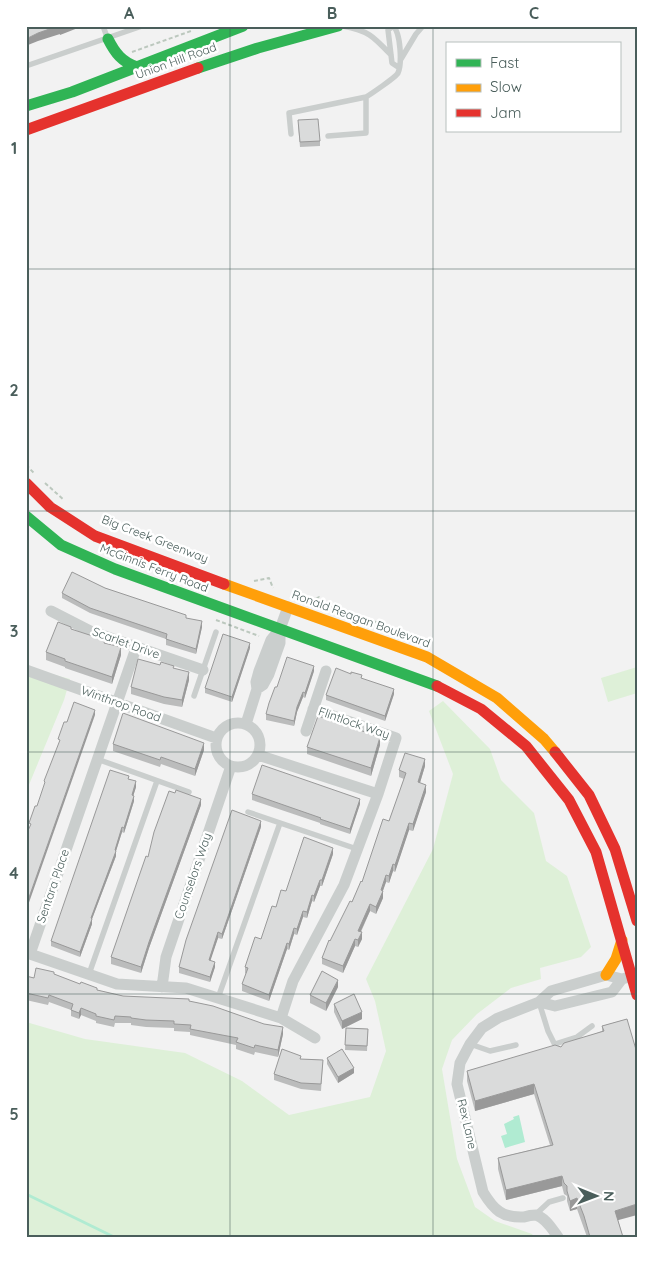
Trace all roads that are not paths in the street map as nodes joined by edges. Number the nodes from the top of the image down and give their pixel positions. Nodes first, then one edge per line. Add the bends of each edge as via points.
1 (104, 26) edge
2 (142, 26) edge
3 (243, 26) edge
4 (338, 26) edge
5 (343, 26) edge
6 (393, 26) edge
7 (423, 26) edge
8 (108, 39) junction
9 (391, 55) junction
10 (401, 59) junction
11 (26, 66) edge
12 (137, 67) junction
13 (398, 67) junction
14 (104, 79) junction
15 (366, 97) junction
16 (26, 106) edge
17 (26, 130) edge
18 (291, 134) dead end
19 (328, 136) dead end
20 (26, 484) edge
21 (26, 516) edge
22 (288, 607) junction
23 (51, 611) dead end
24 (280, 629) junction
25 (216, 632) dead end
26 (136, 648) junction
27 (26, 670) edge
28 (203, 670) junction
29 (326, 671) dead end
30 (194, 696) dead end
31 (117, 703) junction
32 (313, 709) junction
33 (246, 724) junction
34 (306, 731) dead end
35 (216, 738) junction
36 (258, 755) junction
37 (97, 759) junction
38 (231, 766) junction
39 (157, 781) junction
40 (189, 792) dead end
41 (378, 794) junction
42 (248, 812) dead end
43 (280, 823) junction
44 (357, 849) junction
45 (637, 921) edge
46 (622, 940) junction
47 (89, 974) junction
48 (606, 975) junction
49 (630, 977) edge
50 (162, 987) junction
51 (637, 995) edge
52 (218, 998) junction
53 (538, 1002) junction
54 (281, 1018) junction
55 (592, 1026) dead end
56 (315, 1038) dead end
57 (470, 1044) junction
58 (555, 1044) junction
59 (516, 1045) dead end
60 (559, 1053) edge
61 (563, 1198) dead end
62 (535, 1215) junction
63 (558, 1237) edge

1 - 8 lane
2 - 8 lane
3 - 12 main road, Union Hill Road
4 - 17 main road, Union Hill Road via 240,52
5 - 9 lane via 373,35
6 - 9 lane via 388,30
6 - 10 lane via 397,30
7 - 10 lane
8 - 11 lane
8 - 12 main road via 119,59
8 - 14 main road via 111,62
9 - 13 lane via 392,63
10 - 13 lane
12 - 14 main road, Union Hill Road
13 - 15 lane via 398,73
14 - 16 main road, Union Hill Road
15 - 18 lane via 289,113
15 - 19 lane via 366,133
20 - 22 main road, Ronald Reagan Boulevard via 50,507 95,536
21 - 24 main road, McGinnis Ferry Road via 61,544 115,569
22 - 24 street
22 - 45 main road, Ronald Reagan Boulevard via 427,657 497,698 544,739 589,795 614,850
23 - 26 street, Scarlet Drive via 90,631
24 - 33 street via 280,643 269,674 257,689
24 - 46 main road via 430,682 481,709 526,746 568,800 596,852
25 - 28 lane
26 - 28 street, Scarlet Drive
26 - 31 street, Sentara Place
27 - 31 street, Winthrop Road
28 - 30 lane
29 - 32 street
31 - 35 street, Winthrop Road
31 - 37 street, Sentara Place
32 - 34 street
32 - 41 street, Flintlock Way via 396,738
33 - 35 street via 229,724
33 - 36 street via 258,736
35 - 38 street via 219,758
36 - 38 street via 246,766
36 - 41 street
37 - 39 lane
37 - 47 street, Sentara Place via 30,954
38 - 50 street, Counselors Way via 166,957
39 - 40 lane
39 - 47 lane
41 - 44 street
42 - 43 lane
43 - 44 lane
43 - 52 lane
44 - 54 street via 344,885 293,981
46 - 48 main road
46 - 49 main road
47 - 50 street, Sentara Place via 117,984
48 - 49 street
48 - 53 street, Rex Lane via 551,991
49 - 51 main road
49 - 53 street, Rex Lane via 612,992 555,1006
50 - 52 street, Sentara Place via 186,988
52 - 54 street, Sentara Place
53 - 57 street, Rex Lane via 498,1018 482,1028
53 - 58 lane
54 - 56 street, Sentara Place
55 - 58 lane via 577,1037
57 - 59 lane via 490,1050
57 - 62 street, Rex Lane via 460,1063 458,1084 483,1192 493,1208 508,1216
58 - 60 lane
61 - 62 lane via 549,1202
62 - 63 street via 548,1222

